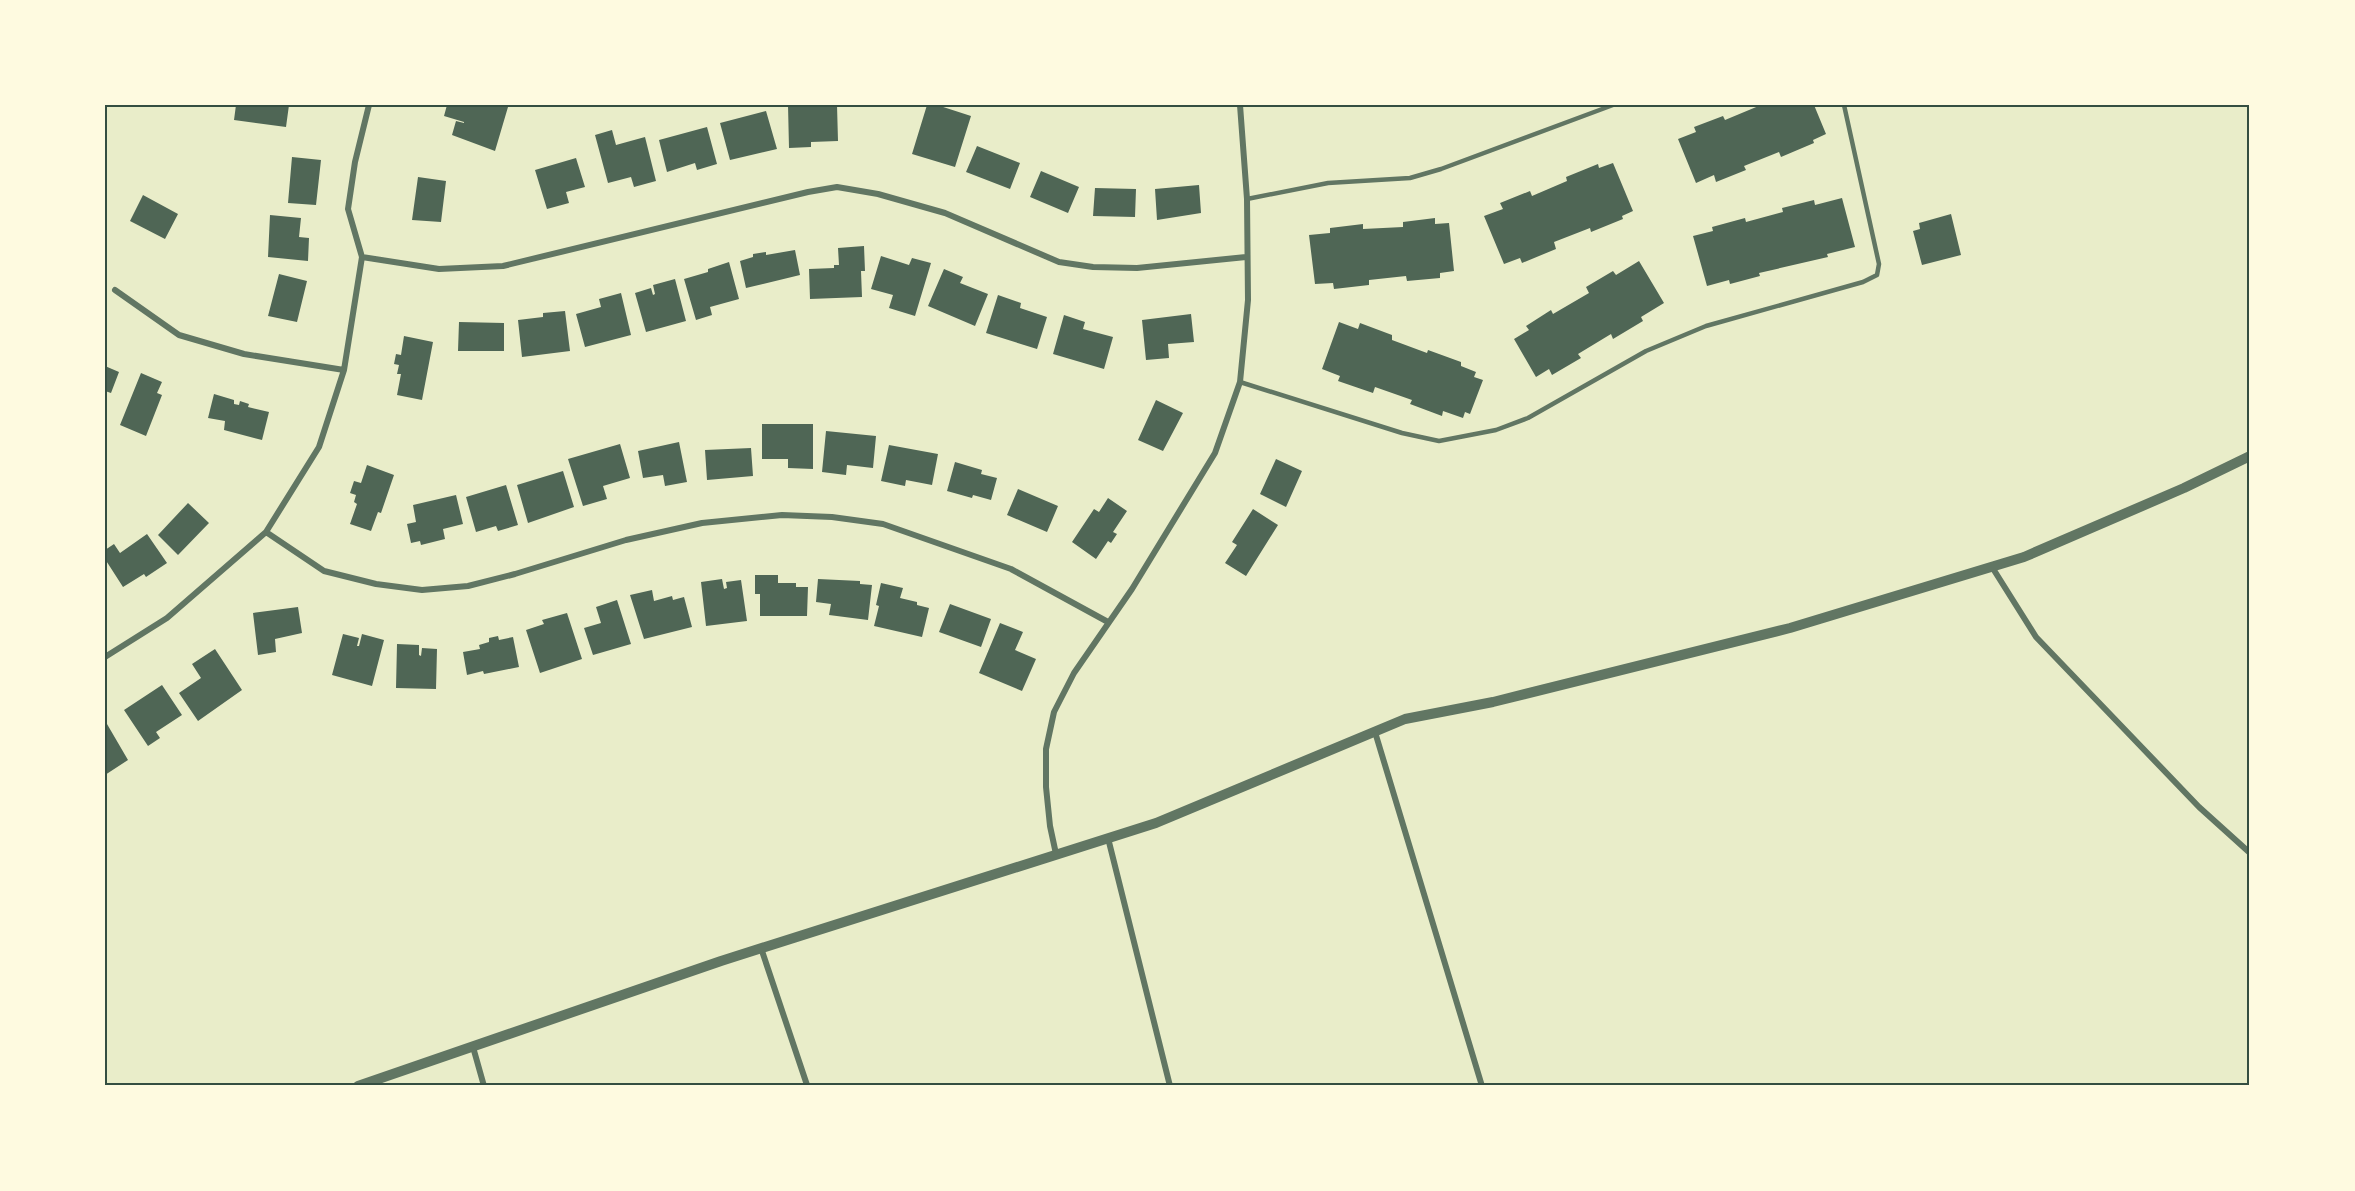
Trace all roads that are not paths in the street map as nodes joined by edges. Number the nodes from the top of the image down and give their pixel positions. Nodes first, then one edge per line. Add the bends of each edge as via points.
1 (369, 105) edge
2 (1240, 105) edge
3 (1613, 105) edge
4 (1844, 105) edge
5 (1247, 199) junction
6 (362, 257) junction
7 (1246, 257) junction
8 (115, 290) dead end
9 (344, 370) junction
10 (1240, 382) junction
11 (2250, 456) edge
12 (266, 532) junction
13 (1992, 567) junction
14 (1108, 622) junction
15 (105, 657) edge
16 (1375, 732) junction
17 (1108, 838) junction
18 (2250, 853) edge
19 (1056, 854) junction
20 (761, 948) junction
21 (473, 1047) junction
22 (807, 1085) edge
23 (358, 1086) edge
24 (484, 1086) edge
25 (1170, 1086) edge
26 (1482, 1086) edge

1 - 6 street via 348,208
2 - 5 street
3 - 5 lane via 1410,178 1328,183
4 - 10 lane via 1879,264 1877,275 1870,279 1706,326 1646,351 1528,418 1496,430 1439,441
5 - 7 street
6 - 7 street via 440,269 503,266 837,187 945,213 1059,262 1137,268
6 - 9 street
7 - 10 street via 1248,300
8 - 9 street via 179,334 244,354
9 - 12 street via 320,447
10 - 14 street via 1215,453
11 - 13 street via 2024,557
12 - 14 street via 324,570 376,584 422,590 468,586 626,540 702,523 782,515 832,518 883,524 1011,569
12 - 15 street via 167,618
13 - 16 street via 1790,628 1492,702 1405,719
13 - 18 street via 2036,637 2199,807
14 - 19 street via 1054,712 1046,749 1046,787
16 - 17 street via 1156,823
16 - 26 street
17 - 19 street
17 - 25 street
19 - 20 street
20 - 21 street
20 - 22 street
21 - 23 street
21 - 24 street

